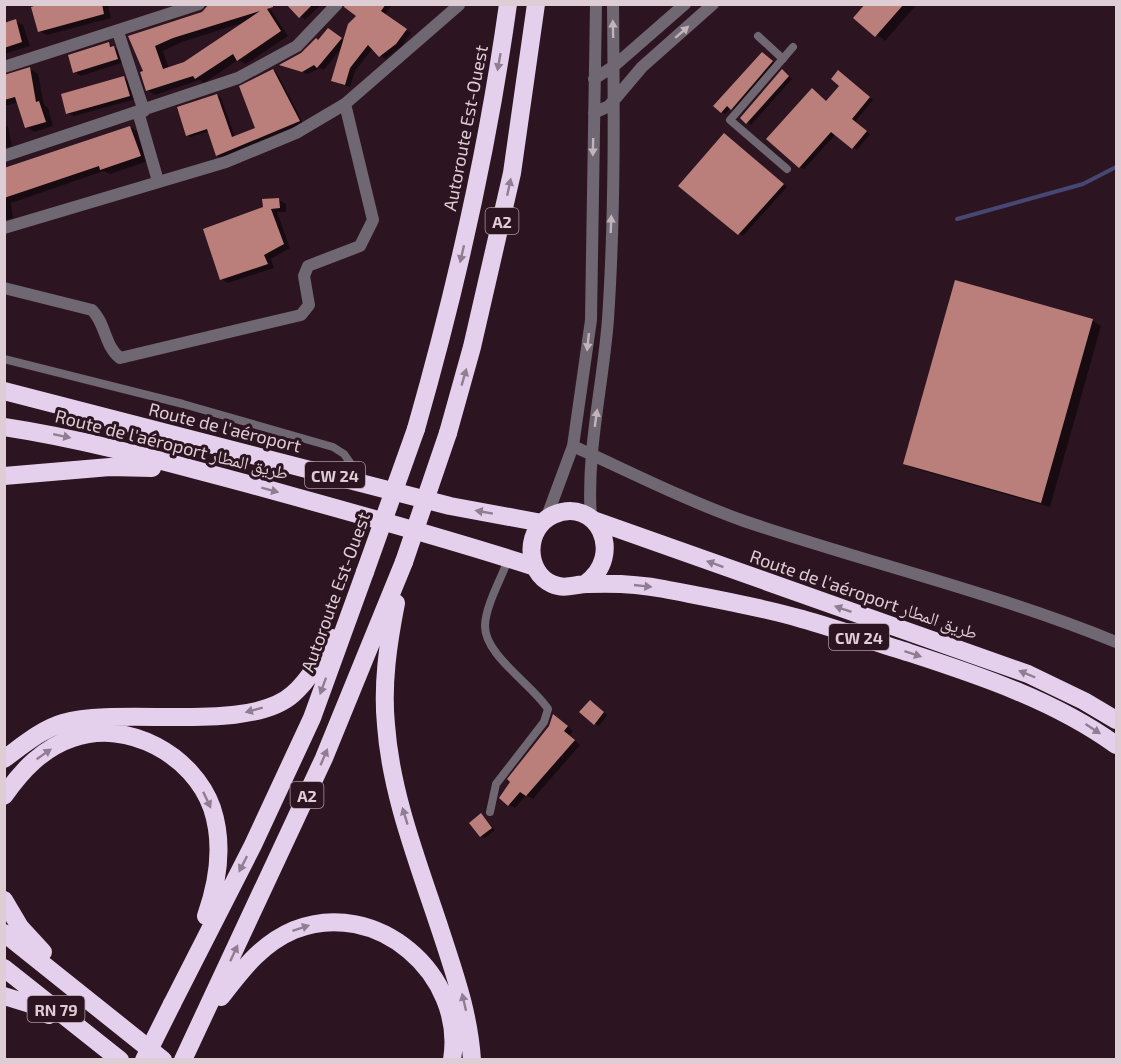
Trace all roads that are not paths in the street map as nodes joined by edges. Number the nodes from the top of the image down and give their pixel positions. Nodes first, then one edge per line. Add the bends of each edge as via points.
1 (200, 4) edge
2 (337, 4) edge
3 (508, 4) edge
4 (536, 4) edge
5 (596, 4) edge
6 (613, 4) edge
7 (685, 4) edge
8 (713, 4) edge
9 (459, 5) edge
10 (118, 32) junction
11 (758, 36) dead end
12 (793, 47) dead end
13 (783, 59) junction
14 (614, 66) junction
15 (4, 67) edge
16 (594, 79) junction
17 (615, 101) junction
18 (345, 104) junction
19 (141, 112) junction
20 (594, 113) junction
21 (4, 156) edge
22 (788, 169) dead end
23 (158, 181) junction
24 (4, 228) edge
25 (4, 288) edge
26 (4, 359) edge
27 (4, 391) edge
28 (4, 404) edge
29 (129, 424) junction
30 (4, 428) edge
31 (573, 446) junction
32 (591, 454) junction
33 (213, 475) junction
34 (4, 476) edge
35 (364, 482) junction
36 (592, 519) junction
37 (544, 521) junction
38 (509, 559) junction
39 (404, 562) junction
40 (535, 567) junction
41 (365, 572) junction
42 (585, 584) junction
43 (1116, 642) edge
44 (1116, 720) edge
45 (1116, 745) edge
46 (4, 759) edge
47 (4, 796) edge
48 (490, 812) dead end
49 (4, 900) edge
50 (4, 933) edge
51 (4, 968) edge
52 (4, 996) edge
53 (88, 999) junction
54 (172, 1004) junction
55 (200, 1025) junction
56 (114, 1055) edge
57 (144, 1059) edge
58 (164, 1059) edge
59 (183, 1059) edge
60 (452, 1059) edge
61 (472, 1059) edge

1 - 10 street
2 - 19 street via 297,45 238,78
3 -> 41 highway, Autoroute Est-Ouest / A2, bridge via 477,185 452,298 416,429
39 -> 4 highway, A2, bridge via 448,433 477,326 512,173
5 - 16 street
14 -> 6 street
7 - 14 street
17 -> 8 street via 642,67
9 - 18 street
10 - 15 street
10 - 19 street
11 - 13 lane
12 - 13 lane
13 - 22 lane via 730,120
14 - 16 street
14 - 17 street
16 - 20 street
17 - 20 street
32 -> 17 street via 608,319
18 - 23 street via 296,133 226,162
18 - 25 street via 373,219 360,246 308,266 304,276 309,305 301,315 120,357 111,350 92,310
19 - 21 street
19 - 23 street
20 -> 31 street via 591,320
23 - 24 street
26 - 35 lane via 333,447 344,454
27 - 29 highway, Route de l'aéroport / CW 24
28 - 29 highway
29 - 35 highway, Route de l'aéroport / CW 24
30 -> 33 highway, Route de l'aéroport طريق المطار / CW 24 via 56,434
31 - 32 street
31 - 37 street
32 - 36 street
32 - 43 street via 744,520 1045,615
33 - 34 highway via 137,465
33 -> 38 highway, Route de l'aéroport طريق المطار / CW 24 via 450,539
37 -> 35 highway, Route de l'aéroport / CW 24 via 450,506
36 - 37 highway via 564,512
36 - 42 highway via 603,536 606,554 599,572
44 -> 36 highway, Route de l'aéroport طريق المطار / CW 24 via 1028,674
37 - 40 highway via 531,544
38 - 40 highway, Route de l'aéroport طريق المطار / CW 24
38 - 48 lane via 486,618 487,638 548,709 544,722 496,784
55 -> 39 highway, A2 via 324,758
61 -> 39 highway via 463,997 391,762 386,724 386,665
40 - 42 highway via 542,576 562,587
41 -> 46 highway via 335,634 309,676 291,696 238,714 100,717 62,723
41 -> 54 highway, Autoroute Est-Ouest / A2 via 312,718
42 -> 45 highway, CW 24 via 642,585 803,619 999,685 1089,725
47 -> 54 highway via 33,761 52,747 75,737 101,734 145,741 167,752 196,781 212,808 219,870
49 - 53 highway via 20,927
50 - 53 highway, RN 79
51 - 56 highway, RN 79
52 - 56 highway via 30,1004
53 - 58 highway, RN 79
54 - 57 highway, Autoroute Est-Ouest / A2, bridge
55 - 59 highway, A2
55 -> 60 highway via 257,953 275,940 312,925 351,924 389,936 410,949 427,967 448,1008 453,1028

